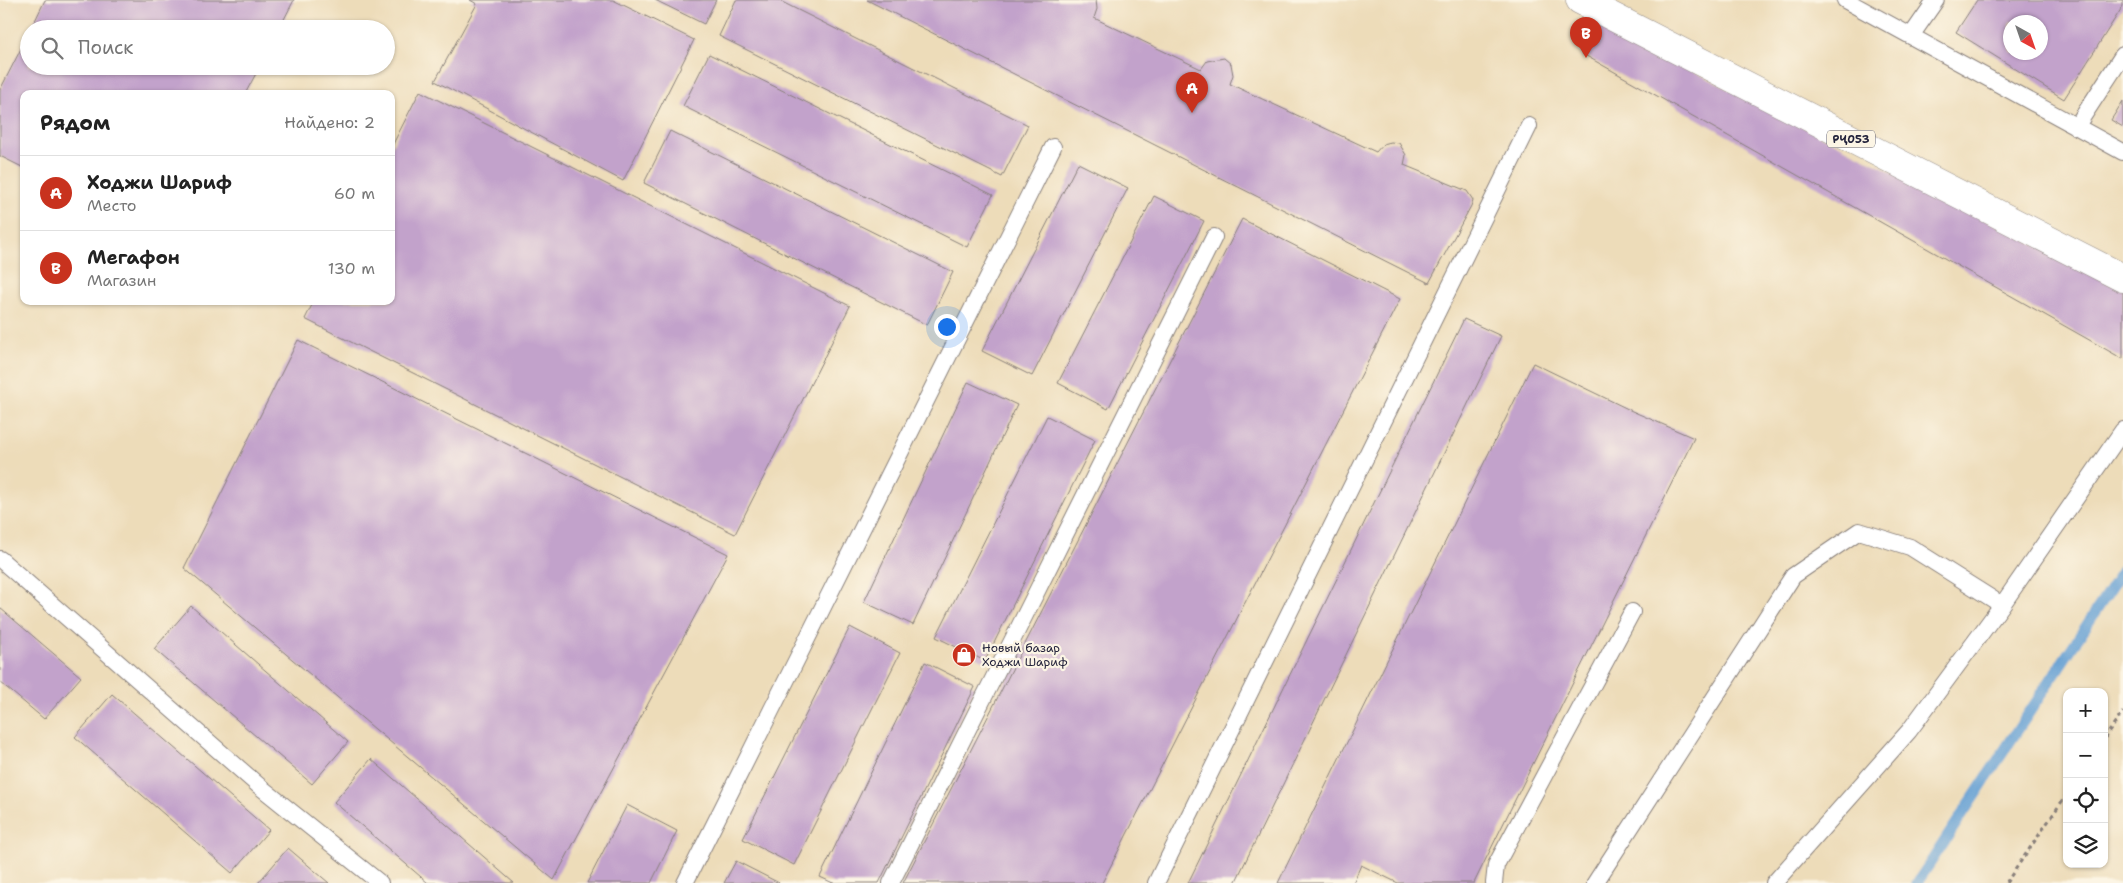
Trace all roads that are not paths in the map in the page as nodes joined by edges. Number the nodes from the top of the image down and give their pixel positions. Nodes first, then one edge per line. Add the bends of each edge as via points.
1 (1580, 0) edge
2 (1845, 0) edge
3 (1936, 0) edge
4 (1911, 36) junction
5 (2123, 55) edge
6 (1529, 126) dead end
7 (2076, 127) junction
8 (1053, 147) dead end
9 (2123, 152) edge
10 (1214, 237) dead end
11 (2123, 278) edge
12 (2123, 430) edge
13 (0, 558) edge
14 (2002, 605) junction
15 (1632, 612) dead end
16 (380, 883) edge
17 (685, 883) edge
18 (891, 883) edge
19 (1156, 883) edge
20 (1494, 883) edge
21 (1595, 883) edge
22 (1774, 883) edge

1 - 11 main road, РҶ053
2 - 4 lane
3 - 4 lane
4 - 7 lane
5 - 7 lane
6 - 19 lane
7 - 9 lane
8 - 17 lane
10 - 18 lane
12 - 14 lane
13 - 16 lane via 258,785
14 - 21 lane via 1910,548 1859,531 1793,576
14 - 22 lane via 1909,731
15 - 20 lane via 1496,865

